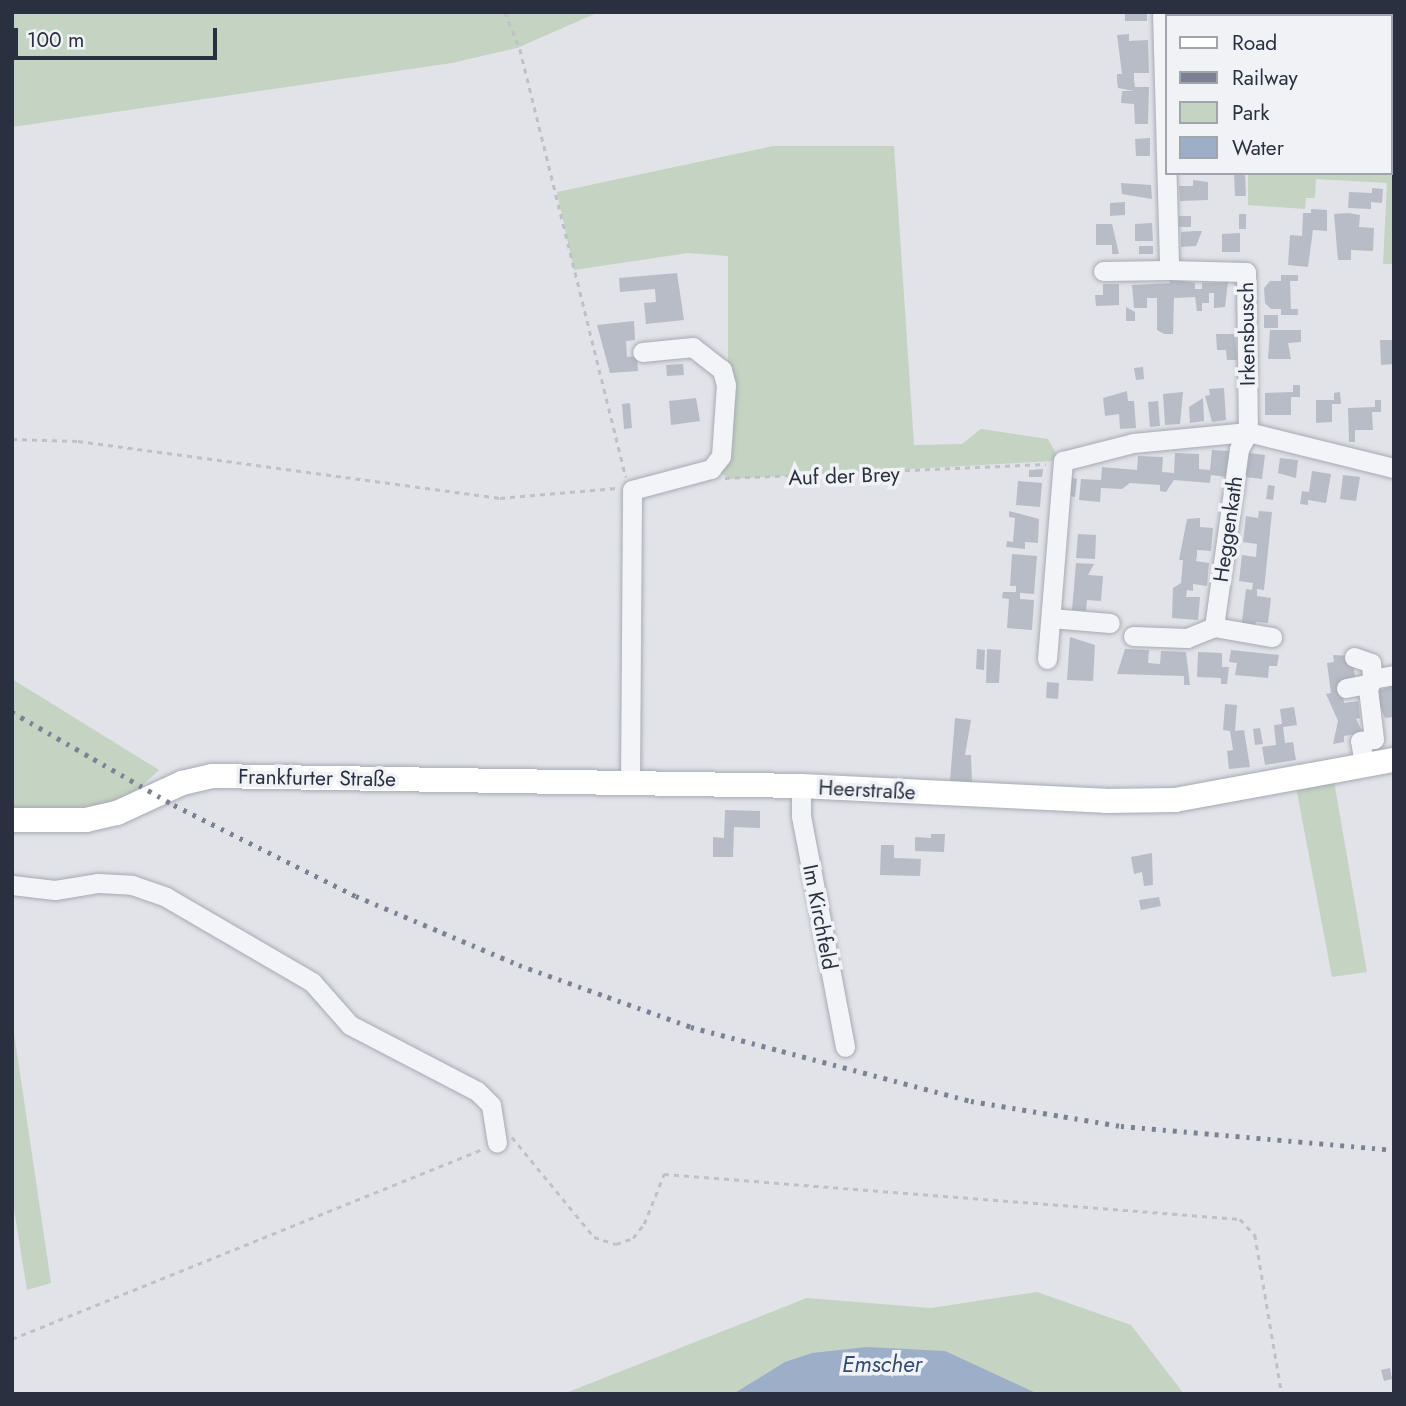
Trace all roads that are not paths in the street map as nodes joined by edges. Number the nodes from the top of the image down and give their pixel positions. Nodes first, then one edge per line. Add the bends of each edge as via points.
1 (1162, 12) edge
2 (1164, 86) edge
3 (1166, 175) edge
4 (1169, 270) junction
5 (1103, 271) dead end
6 (642, 352) dead end
7 (1248, 432) junction
8 (1394, 468) edge
9 (1051, 618) junction
10 (1110, 624) dead end
11 (1214, 627) junction
12 (1133, 636) dead end
13 (1272, 637) dead end
14 (1354, 657) dead end
15 (1047, 659) dead end
16 (1394, 675) edge
17 (1371, 681) junction
18 (1346, 688) dead end
19 (1394, 760) edge
20 (1364, 765) junction
21 (630, 784) junction
22 (801, 786) junction
23 (12, 820) edge
24 (12, 885) edge
25 (845, 1047) dead end
26 (506, 1140) road end

1 - 2 street
3 - 4 street
4 - 5 street, Irkensbusch
4 - 7 street, Irkensbusch via 1246,272
6 - 21 street via 692,347 722,370 726,385 721,456 711,468 632,490
7 - 8 street
7 - 9 street via 1133,443 1063,461
7 - 11 street, Heggenkath via 1239,449
9 - 10 street
9 - 15 street
11 - 12 street via 1188,638
11 - 13 street
14 - 17 street via 1371,663
16 - 17 street
17 - 18 street
17 - 20 street via 1374,739 1360,741
19 - 20 main road, Heerstraße
20 - 22 main road, Heerstraße via 1174,800 1047,800
21 - 22 main road, Heerstraße
21 - 23 main road, Frankfurter Straße via 212,776 182,783 107,816 50,822
22 - 25 street, Im Kirchfeld via 801,816
24 - 26 street via 55,890 98,883 132,885 166,897 312,982 350,1025 477,1091 491,1105

